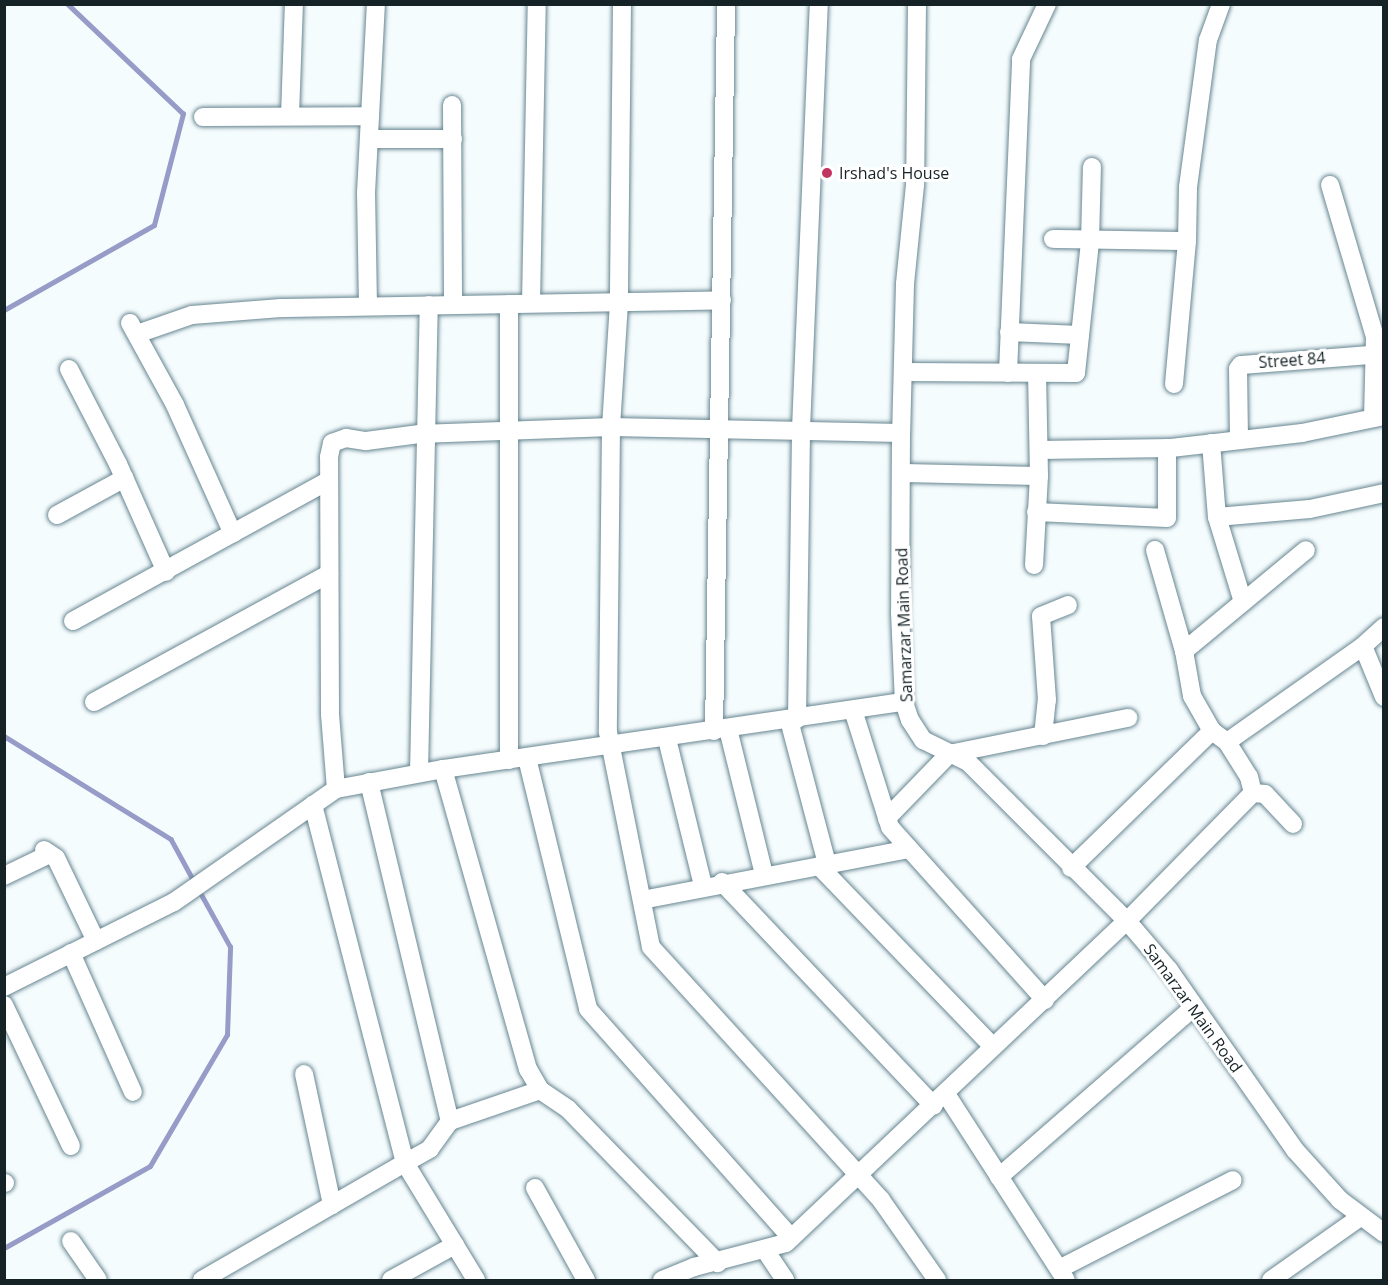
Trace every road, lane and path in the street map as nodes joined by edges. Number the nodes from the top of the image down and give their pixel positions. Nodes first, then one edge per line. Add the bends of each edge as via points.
1 (294, 4) edge
2 (376, 4) edge
3 (537, 4) edge
4 (622, 4) edge
5 (726, 4) edge
6 (819, 4) edge
7 (917, 4) edge
8 (1047, 4) edge
9 (1221, 4) edge
10 (452, 105) dead end
11 (290, 116) junction
12 (370, 116) junction
13 (203, 117) dead end
14 (369, 139) junction
15 (453, 139) junction
16 (1092, 167) dead end
17 (1330, 185) dead end
18 (1053, 239) dead end
19 (1187, 241) junction
20 (1090, 242) junction
21 (722, 300) junction
22 (531, 303) junction
23 (620, 303) junction
24 (509, 304) junction
25 (429, 305) junction
26 (453, 305) junction
27 (368, 306) junction
28 (1009, 333) junction
29 (1080, 335) junction
30 (1380, 354) edge
31 (69, 369) dead end
32 (903, 372) junction
33 (1008, 373) junction
34 (1037, 374) junction
35 (1174, 384) dead end
36 (1378, 417) edge
37 (611, 427) junction
38 (721, 428) junction
39 (801, 429) junction
40 (512, 431) junction
41 (901, 433) junction
42 (426, 434) junction
43 (1239, 439) junction
44 (1211, 443) junction
45 (1167, 448) junction
46 (1039, 450) junction
47 (902, 473) junction
48 (1039, 476) junction
49 (125, 478) junction
50 (329, 480) junction
51 (1383, 493) edge
52 (1036, 512) junction
53 (57, 515) dead end
54 (1217, 517) junction
55 (233, 534) junction
56 (1155, 550) dead end
57 (1306, 550) dead end
58 (1034, 565) dead end
59 (166, 572) junction
60 (329, 574) junction
61 (1243, 602) junction
62 (1068, 604) dead end
63 (73, 621) dead end
64 (1383, 627) edge
65 (1364, 646) junction
66 (1184, 651) junction
67 (1381, 685) edge
68 (94, 702) dead end
69 (904, 702) junction
70 (853, 710) junction
71 (1128, 718) dead end
72 (793, 719) junction
73 (721, 730) junction
74 (1212, 730) junction
75 (1044, 736) junction
76 (667, 739) junction
77 (1227, 742) junction
78 (611, 747) junction
79 (949, 754) junction
80 (518, 759) junction
81 (443, 769) junction
82 (418, 773) junction
83 (369, 782) junction
84 (336, 789) junction
85 (1254, 793) junction
86 (313, 805) junction
87 (887, 818) junction
88 (1293, 824) dead end
89 (909, 849) junction
90 (823, 865) junction
91 (1071, 868) junction
92 (764, 875) junction
93 (4, 876) edge
94 (722, 882) junction
95 (703, 886) junction
96 (642, 900) junction
97 (1127, 921) junction
98 (96, 941) junction
99 (71, 953) junction
100 (4, 987) edge
101 (1045, 1000) junction
102 (4, 1005) edge
103 (1194, 1007) junction
104 (993, 1047) junction
105 (304, 1074) dead end
106 (540, 1090) junction
107 (133, 1092) dead end
108 (940, 1100) junction
109 (450, 1121) junction
110 (71, 1146) dead end
111 (405, 1163) junction
112 (860, 1176) junction
113 (999, 1177) junction
114 (1233, 1180) dead end
115 (535, 1188) dead end
116 (333, 1205) junction
117 (1359, 1218) junction
118 (1383, 1233) edge
119 (791, 1238) junction
120 (71, 1241) dead end
121 (454, 1245) junction
122 (765, 1250) junction
123 (718, 1263) junction
124 (1062, 1275) edge
125 (98, 1281) edge
126 (201, 1281) edge
127 (391, 1281) edge
128 (476, 1281) edge
129 (586, 1281) edge
130 (662, 1281) edge
131 (785, 1281) edge
132 (937, 1281) edge
133 (1271, 1281) edge

1 - 11 street
2 - 12 street
3 - 22 street
4 - 23 street
5 - 21 street via 722,76
6 - 39 street
7 - 32 street, Samarzar Main Road via 915,185 905,284
8 - 28 street via 1021,59
9 - 19 street via 1208,40 1188,187
10 - 15 street
11 - 12 street
11 - 13 street
12 - 14 street
14 - 15 street
14 - 27 street
15 - 26 street
16 - 20 street
17 - 30 street
18 - 20 street
19 - 20 street
19 - 35 street
20 - 29 street
21 - 23 street
21 - 38 street
22 - 23 street
22 - 24 street
23 - 37 street
24 - 26 street
24 - 40 street
25 - 26 street
25 - 27 street
25 - 42 street
27 - 55 street via 213,312 133,328 175,405
28 - 29 street
28 - 33 street
29 - 34 street via 1076,373
30 - 36 street
30 - 43 street, Street 84 via 1241,365
31 - 49 street
32 - 33 street
32 - 41 street, Samarzar Main Road
33 - 34 street
34 - 46 street
36 - 43 street via 1302,433
37 - 38 street
37 - 40 street
37 - 78 street
38 - 39 street
38 - 73 street
39 - 41 street
39 - 72 street
40 - 42 street
40 - 80 street
41 - 47 street, Samarzar Main Road
42 - 50 street via 366,441 346,438 333,443
42 - 82 street
43 - 44 street
44 - 45 street
44 - 54 street
45 - 46 street
45 - 52 street via 1167,518
46 - 48 street
47 - 48 street
47 - 69 street, Samarzar Main Road
48 - 52 street
49 - 53 street
49 - 59 street
50 - 55 street
50 - 60 street
51 - 54 street via 1310,509
52 - 58 street
54 - 61 street
55 - 59 street
56 - 66 street
57 - 61 street
59 - 63 street
60 - 68 street
60 - 84 street via 330,715
61 - 66 street
62 - 75 street via 1041,616 1047,700
64 - 65 street
65 - 67 street
65 - 77 street
66 - 74 street via 1192,696
69 - 70 street
69 - 79 street, Samarzar Main Road via 923,740
70 - 72 street
70 - 87 street
71 - 75 street
72 - 73 street
72 - 90 street
73 - 76 street
73 - 92 street
74 - 77 street
74 - 91 street
75 - 79 street
76 - 78 street
76 - 95 street
77 - 85 street via 1249,777
78 - 80 street
78 - 96 street
79 - 87 street
79 - 91 street, Samarzar Main Road via 968,762
80 - 81 street
80 - 119 street via 588,1009
81 - 82 street
81 - 106 street via 512,1017 528,1069
82 - 83 street
83 - 84 street
83 - 109 street
84 - 86 street
85 - 88 street via 1265,794
85 - 97 street
86 - 98 street via 174,902
86 - 111 street
87 - 89 street
89 - 90 street
89 - 101 street
90 - 92 street
90 - 104 street
91 - 97 street, Samarzar Main Road
92 - 94 street
93 - 98 street via 47,852 56,858
94 - 95 street
94 - 108 street
95 - 96 street
96 - 112 street via 651,947
97 - 101 street
97 - 103 street, Samarzar Main Road via 1169,970
98 - 99 street
99 - 100 street
99 - 107 street
101 - 104 street
102 - 110 street
103 - 113 street
103 - 117 street, Samarzar Main Road via 1295,1150
104 - 108 street
105 - 116 street
106 - 109 street
106 - 123 street via 568,1109
108 - 112 street
108 - 113 street
109 - 111 street via 430,1149
111 - 116 street
111 - 121 street
112 - 119 street
112 - 132 street
113 - 124 street
114 - 124 street
115 - 129 street
116 - 126 street
117 - 118 street, Samarzar Main Road
117 - 133 street
119 - 122 street
120 - 125 street
121 - 127 street
121 - 128 street
122 - 123 street
122 - 131 street
123 - 130 street via 694,1267

